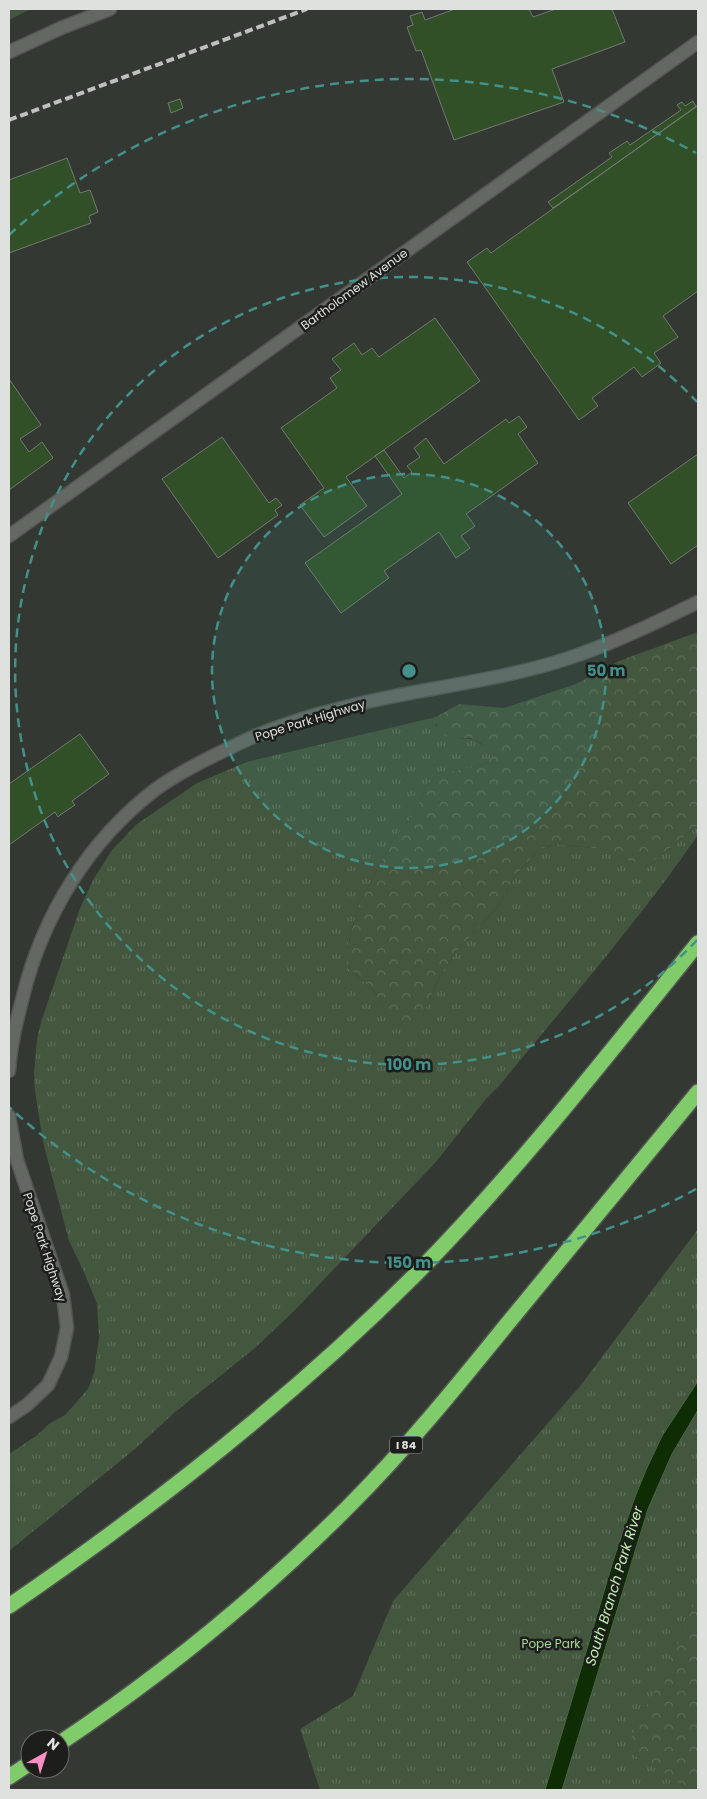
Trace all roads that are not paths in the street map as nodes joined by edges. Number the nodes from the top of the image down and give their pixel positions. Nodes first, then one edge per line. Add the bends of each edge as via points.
1 (110, 9) edge
2 (698, 42) edge
3 (9, 52) edge
4 (9, 536) edge
5 (698, 602) edge
6 (698, 943) edge
7 (9, 1071) edge
8 (698, 1092) edge
9 (9, 1116) edge
10 (9, 1417) edge
11 (9, 1606) edge
12 (70, 1737) edge
13 (20, 1770) edge
14 (9, 1777) edge

1 - 3 street
2 - 4 street, Bartholomew Avenue
5 - 7 street, Pope Park Highway via 569,658 484,680 407,692 336,709 259,734 156,789 102,842 78,872 51,916 30,970
6 - 11 highway via 509,1174 366,1323 199,1466
8 - 12 highway, I 84 via 459,1385 350,1505 226,1619
9 - 10 street, Pope Park Highway via 20,1168 63,1296 67,1328 61,1357 48,1385
13 - 14 highway

